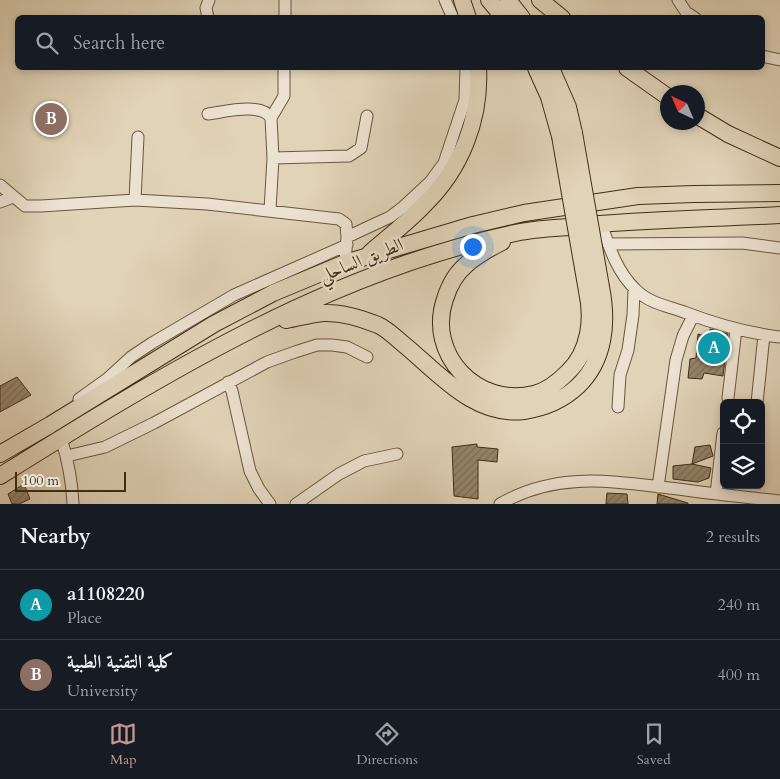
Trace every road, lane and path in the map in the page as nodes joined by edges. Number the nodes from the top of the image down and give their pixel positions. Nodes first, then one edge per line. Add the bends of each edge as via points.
1 (209, 0) edge
2 (285, 0) edge
3 (446, 0) edge
4 (462, 0) edge
5 (489, 0) edge
6 (508, 0) edge
7 (540, 0) edge
8 (678, 0) edge
9 (207, 15) edge
10 (285, 15) edge
11 (452, 15) edge
12 (467, 15) edge
13 (502, 15) edge
14 (520, 15) edge
15 (558, 15) edge
16 (690, 15) edge
17 (765, 57) edge
18 (780, 60) edge
19 (284, 70) edge
20 (466, 70) edge
21 (478, 70) edge
22 (537, 70) edge
23 (552, 70) edge
24 (630, 70) edge
25 (660, 91) edge
26 (208, 114) dead end
27 (367, 116) dead end
28 (271, 118) junction
29 (705, 120) edge
30 (567, 135) junction
31 (138, 137) dead end
32 (273, 158) junction
33 (780, 158) edge
34 (0, 185) edge
35 (780, 193) edge
36 (13, 197) junction
37 (135, 200) junction
38 (0, 202) edge
39 (270, 210) junction
40 (780, 216) edge
41 (601, 223) junction
42 (522, 232) junction
43 (347, 241) junction
44 (608, 244) junction
45 (780, 248) edge
46 (366, 256) junction
47 (345, 263) junction
48 (594, 289) junction
49 (634, 289) junction
50 (693, 316) junction
51 (736, 329) junction
52 (764, 335) junction
53 (780, 336) edge
54 (232, 339) junction
55 (366, 357) dead end
56 (228, 382) junction
57 (728, 398) dead end
58 (757, 399) edge
59 (618, 407) dead end
60 (50, 425) junction
61 (61, 438) junction
62 (722, 444) edge
63 (0, 454) edge
64 (397, 454) dead end
65 (67, 456) junction
66 (0, 476) edge
67 (658, 486) junction
68 (750, 491) edge
69 (716, 494) junction
70 (780, 500) edge
71 (503, 503) edge
72 (73, 504) edge
73 (270, 504) edge
74 (296, 504) edge

1 - 9 street
2 - 10 street
3 - 11 street
4 - 12 highway
5 - 13 highway
6 - 14 highway
7 - 15 highway
8 - 16 street
17 - 18 street
19 - 28 street via 284,96
20 - 43 street via 465,100 444,163 430,182 402,208
21 - 46 highway via 475,117 447,180 424,206
22 - 30 highway
23 - 30 highway via 568,107
24 - 25 highway
26 - 28 street via 260,110
27 - 32 street via 361,148 349,156
28 - 32 street
29 - 33 highway
30 - 48 highway, bridge
31 - 37 street
32 - 39 street
34 - 36 street
35 - 46 highway, الطريق الساحلي via 638,196 524,213
36 - 37 street via 25,206
36 - 38 street
37 - 39 street
39 - 43 street via 340,219 346,224
40 - 41 highway, الطريق الساحلي
41 - 42 highway, الطريق الساحلي
41 - 44 street
42 - 48 highway via 466,264 449,286 441,310 441,334 446,353 468,380 491,392 513,397 535,394 557,383 584,349
42 - 54 highway, الطريق الساحلي via 418,259 288,312
43 - 47 street
43 - 60 street via 234,296 152,343 70,405
44 - 45 street via 742,243
44 - 49 street
46 - 47 highway, الطريق الساحلي
47 - 60 highway, الطريق الساحلي via 273,293 214,324
48 - 54 highway via 605,307 605,325 602,346 594,365 570,393 537,409 513,412 467,398 381,326 357,317 324,313 286,320
49 - 50 street via 656,303
49 - 59 street via 633,315 628,350 620,375
50 - 51 street
50 - 67 street via 676,360
51 - 52 street
51 - 57 street
52 - 53 street
52 - 58 street
54 - 61 highway, الطريق الساحلي
55 - 56 street via 347,347 317,346 267,362
56 - 65 street via 105,447
56 - 73 street via 250,471
60 - 63 highway, الطريق الساحلي
61 - 65 street
61 - 66 highway, الطريق الساحلي
62 - 69 street
64 - 74 street via 364,461
65 - 72 street
67 - 69 street
67 - 71 street via 612,480 568,481
68 - 69 street
68 - 70 street

